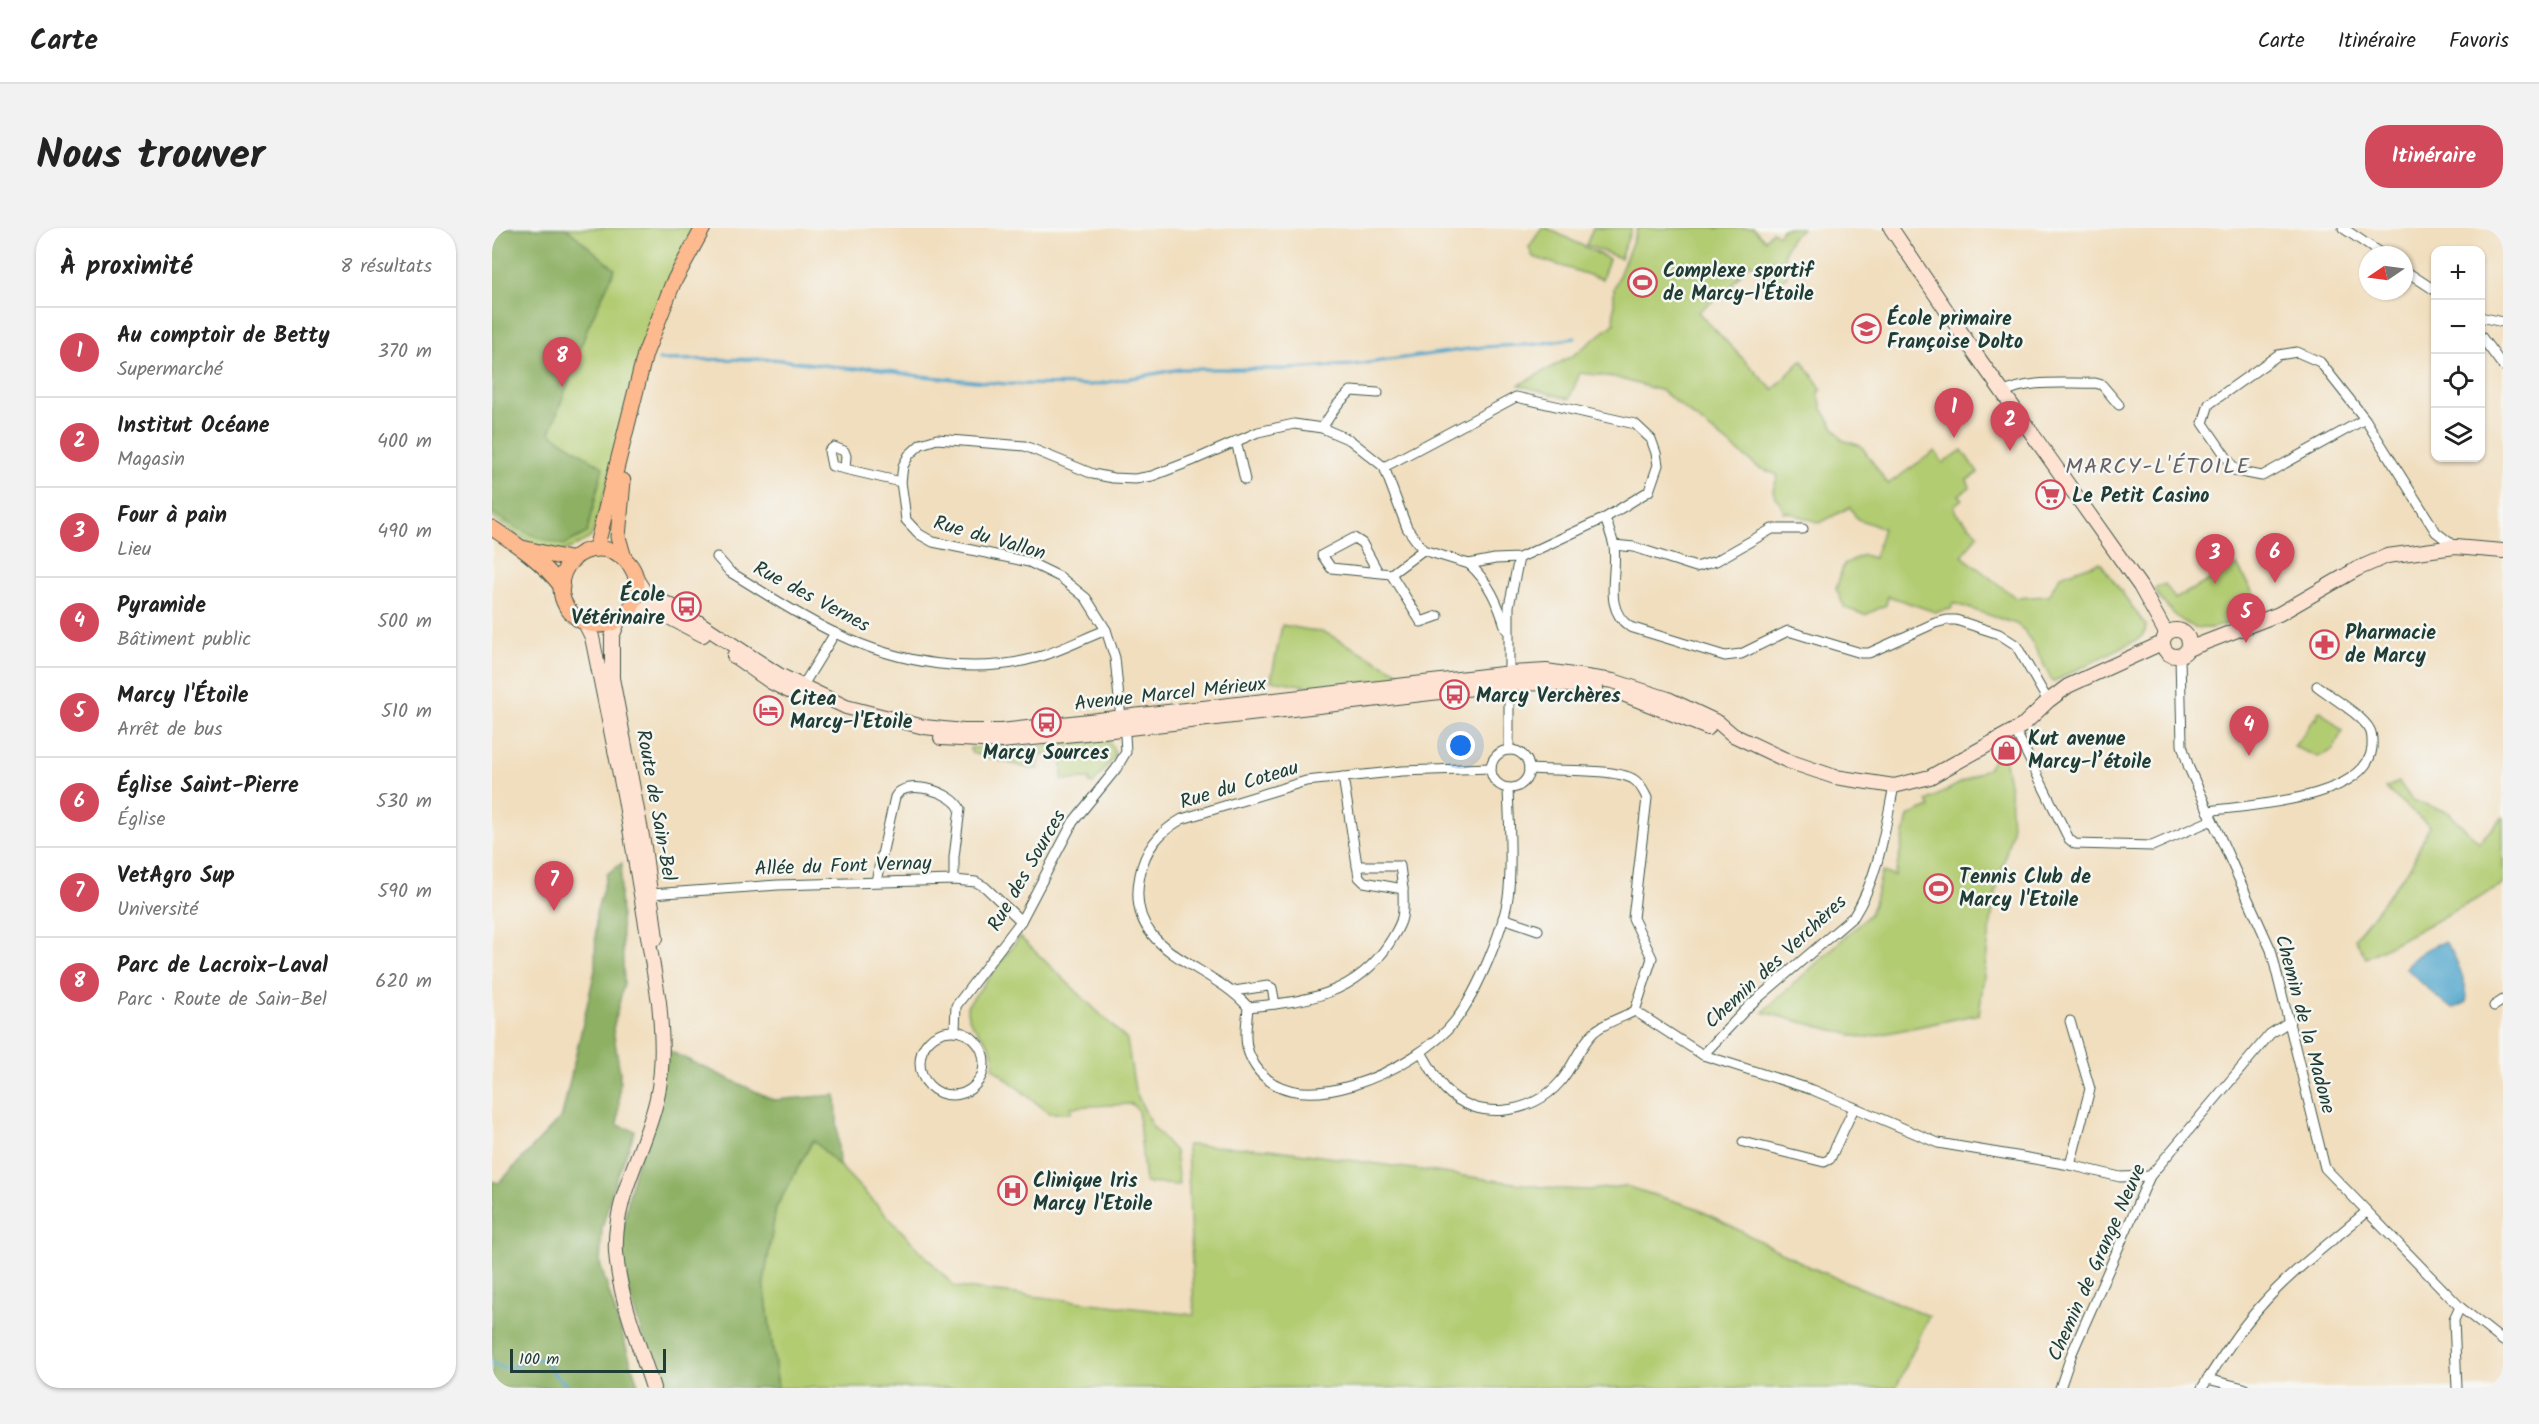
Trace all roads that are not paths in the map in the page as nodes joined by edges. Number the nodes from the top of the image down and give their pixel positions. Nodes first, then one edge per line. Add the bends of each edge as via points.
1 (703, 228) edge
2 (1891, 228) edge
3 (2343, 228) edge
4 (2370, 246) edge
5 (2413, 276) edge
6 (2431, 288) edge
7 (2485, 318) edge
8 (2503, 322) edge
9 (2485, 341) edge
10 (2503, 366) edge
11 (1378, 393) dead end
12 (2003, 393) junction
13 (2119, 405) dead end
14 (2365, 419) junction
15 (630, 421) junction
16 (1322, 428) junction
17 (1236, 441) junction
18 (1384, 467) junction
19 (845, 469) dead end
20 (1245, 480) dead end
21 (901, 482) junction
22 (1605, 518) junction
23 (492, 528) edge
24 (1803, 529) dead end
25 (1614, 546) junction
26 (2455, 547) junction
27 (522, 548) junction
28 (596, 549) junction
29 (1423, 550) junction
30 (2503, 551) edge
31 (717, 557) dead end
32 (624, 558) junction
33 (1519, 558) junction
34 (573, 560) junction
35 (1469, 564) junction
36 (1378, 572) junction
37 (1391, 573) junction
38 (637, 580) junction
39 (562, 586) junction
40 (625, 613) junction
41 (1438, 616) dead end
42 (584, 621) junction
43 (1106, 630) junction
44 (835, 633) junction
45 (2167, 639) junction
46 (1509, 640) junction
47 (2185, 647) junction
48 (1510, 678) junction
49 (2317, 686) dead end
50 (802, 687) junction
51 (2048, 700) junction
52 (1122, 723) junction
53 (2015, 730) junction
54 (1509, 750) junction
55 (1491, 768) junction
56 (1529, 769) junction
57 (1343, 777) junction
58 (1894, 786) junction
59 (1508, 788) junction
60 (2208, 811) junction
61 (2212, 820) junction
62 (632, 842) junction
63 (1357, 866) junction
64 (954, 880) junction
65 (876, 881) junction
66 (1402, 889) junction
67 (651, 894) junction
68 (1503, 918) junction
69 (1021, 921) junction
70 (1538, 930) dead end
71 (1234, 991) junction
72 (658, 1000) junction
73 (2503, 1000) edge
74 (1275, 1004) junction
75 (2494, 1006) dead end
76 (1248, 1007) junction
77 (1635, 1011) junction
78 (2070, 1021) dead end
79 (2290, 1021) junction
80 (955, 1030) junction
81 (1422, 1054) junction
82 (1703, 1055) junction
83 (1854, 1108) junction
84 (1743, 1142) dead end
85 (2070, 1165) junction
86 (2150, 1176) junction
87 (2366, 1212) junction
88 (2460, 1307) junction
89 (2503, 1341) edge
90 (2207, 1379) junction
91 (653, 1388) edge
92 (2060, 1388) edge
93 (2202, 1388) edge
94 (2244, 1388) edge
95 (2457, 1388) edge

1 - 15 main road via 673,283 644,359
2 - 12 main road
3 - 4 street
5 - 6 street
7 - 8 street
9 - 10 street
11 - 16 street via 1351,391
12 - 13 street via 2033,385 2095,383 2102,385
12 - 45 main road via 2140,586 2163,610
14 - 14 street via 2320,362 2297,352 2278,355 2209,404 2203,423 2236,471 2262,476
14 - 26 street via 2436,532
15 - 28 main road
15 - 32 main road via 618,537
16 - 17 street, Rue du Vallon via 1294,424
16 - 18 street, Rue du Vallon via 1350,440
17 - 20 street
17 - 21 street, Rue du Vallon via 1152,476 1135,479 1093,474 1025,446 937,439 921,444 909,454
18 - 22 street via 1516,397 1635,424 1651,439 1656,453 1654,479 1649,491
18 - 29 street via 1407,528
19 - 21 street
21 - 43 street, Rue du Vallon via 906,520 919,534 933,542 1029,562 1060,578 1086,598
22 - 25 street
22 - 33 street
23 - 27 main road
24 - 25 street via 1772,529 1716,561 1696,567 1634,547
25 - 51 street via 1613,604 1618,617 1630,627 1725,656 1740,654 1788,631 1869,653 1935,623 1956,620 2008,638
26 - 30 main road
26 - 47 main road via 2387,556 2279,614
27 - 34 main road
27 - 39 main road
28 - 32 main road
28 - 34 main road
29 - 35 street
29 - 37 street
31 - 44 street, Rue des Vernes via 730,572
32 - 38 main road
33 - 35 street
33 - 46 street via 1509,606
34 - 39 main road
35 - 46 street via 1491,589
36 - 36 street via 1331,568 1322,555 1354,538 1362,543
36 - 37 street
37 - 41 street via 1421,622
38 - 40 main road via 637,590
38 - 50 main road, Avenue Marcel Mérieux via 646,594 678,609
39 - 42 main road via 566,604
40 - 42 main road via 608,623
40 - 52 main road, Avenue Marcel Mérieux via 653,609 707,638 771,682 845,717 913,734 1001,741 1086,734
40 - 67 main road, Route de Sain-Bel via 612,638 612,678
42 - 62 main road, Route de Sain-Bel via 592,637
43 - 44 street, Rue des Vernes via 1042,656 1008,664 968,666 904,659
43 - 52 street, Rue du Vallon via 1115,658
44 - 50 street
45 - 47 main road via 2172,656
45 - 47 main road via 2183,631
45 - 51 main road, Avenue Marcel Mérieux via 2068,686
46 - 48 street
47 - 60 street, Chemin de la Madone via 2182,745
48 - 52 main road, Avenue Marcel Mérieux
48 - 54 street
48 - 58 main road, Avenue Marcel Mérieux via 1612,689 1716,732 1733,735 1788,761 1835,777
49 - 60 street via 2370,731 2373,741 2367,763 2340,785 2313,794
50 - 52 main road, Avenue Marcel Mérieux via 846,707 924,727 1001,731
51 - 53 main road, Avenue Marcel Mérieux
52 - 69 street, Rue des Sources via 1126,752 1073,822
53 - 58 main road, Avenue Marcel Mérieux via 1930,777
53 - 61 street via 2075,844 2151,846
54 - 55 street via 1496,756
54 - 56 street via 1523,755
55 - 57 street, Rue du Coteau
55 - 59 street via 1494,780
56 - 59 street via 1522,784
56 - 77 street via 1625,776 1635,780 1647,798 1633,918 1652,958
57 - 63 street
57 - 71 street, Rue du Coteau via 1279,788 1182,819 1151,845 1138,885 1144,924 1153,939 1169,952
58 - 82 street, Chemin des Verchères via 1864,900 1854,916 1750,1005
59 - 68 street via 1509,889
60 - 61 street, Chemin de la Madone
61 - 79 street, Chemin de la Madone via 2271,950
62 - 67 street via 638,846 645,890
62 - 72 main road, Route de Sain-Bel
63 - 66 street via 1364,882
63 - 66 street via 1400,866
64 - 65 street, Allée du Font Vernay
64 - 65 street via 960,809 944,795 912,786 901,788 895,797
64 - 69 street, Allée du Font Vernay via 985,887
65 - 67 street, Allée du Font Vernay
66 - 74 street via 1402,917 1371,966 1341,988 1300,1002
67 - 72 main road, Route de Sain-Bel
68 - 70 street
68 - 81 street via 1466,1005 1456,1021
69 - 80 street, Rue des Sources via 956,1006
71 - 74 street via 1269,986
71 - 76 street, Rue du Coteau
72 - 91 main road, Route de Sain-Bel via 662,1066 657,1099 623,1200 616,1251 627,1308
73 - 75 street
74 - 76 street
76 - 81 street via 1246,1042 1250,1057 1270,1081 1282,1088 1316,1093 1340,1089 1360,1084
77 - 81 street via 1594,1032 1566,1076 1544,1098 1513,1110 1496,1111 1458,1099 1444,1088
77 - 82 street
78 - 85 street via 2090,1089
79 - 86 street, Chemin de Grange Neuve via 2270,1034
79 - 87 street, Chemin de la Madone via 2325,1168
80 - 80 street via 939,1032 931,1038 924,1045 919,1064 930,1087 942,1094 966,1092 983,1074 980,1046 974,1038
82 - 83 street via 1813,1090
83 - 84 street via 1830,1159 1824,1162
83 - 85 street via 1938,1143
85 - 86 street via 2120,1177
86 - 92 street, Chemin de Grange Neuve
87 - 88 street, Chemin de la Madone
87 - 90 street via 2260,1307
88 - 89 street, Chemin de la Madone
88 - 95 street via 2454,1320
90 - 93 street
90 - 94 street

